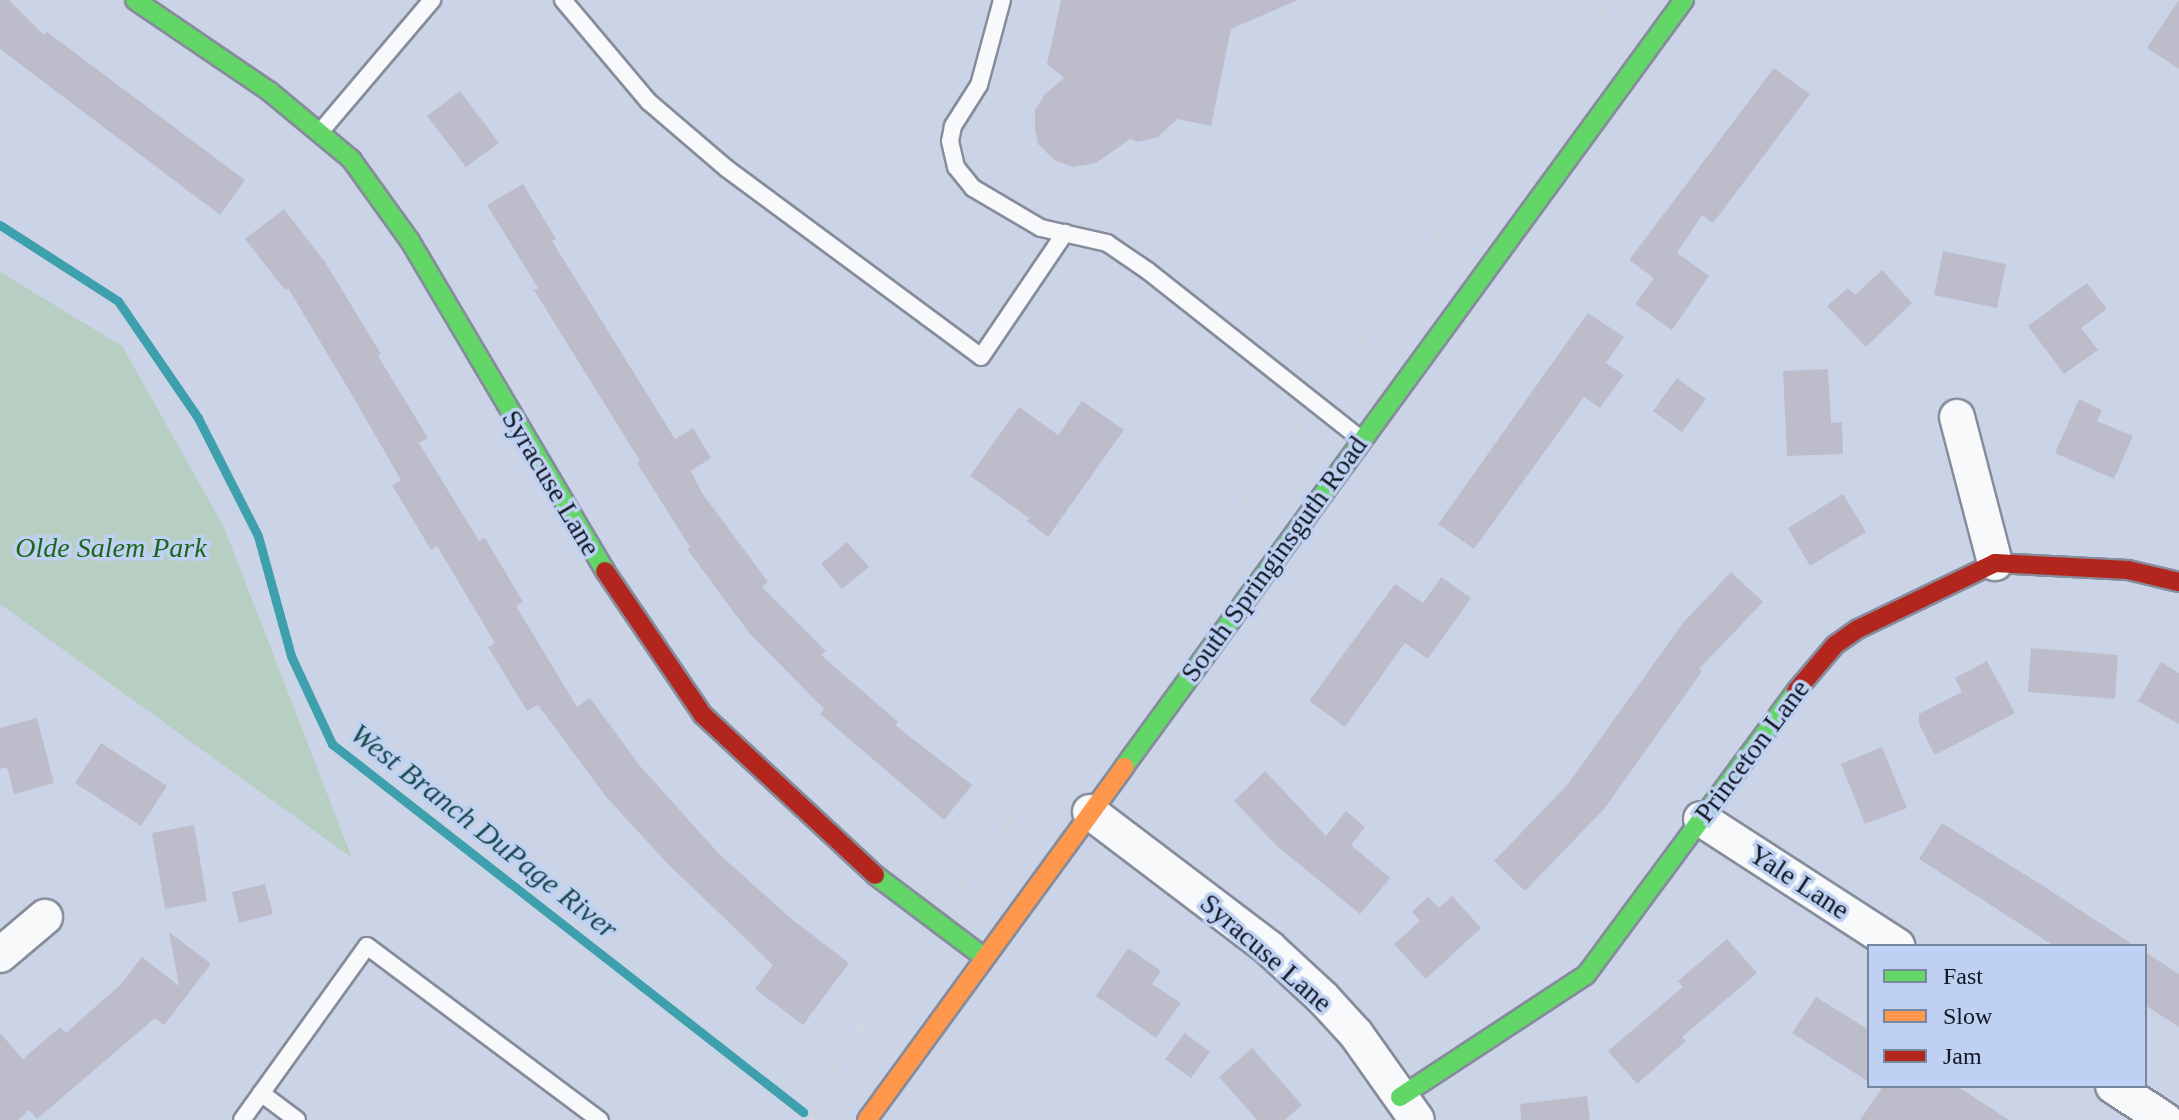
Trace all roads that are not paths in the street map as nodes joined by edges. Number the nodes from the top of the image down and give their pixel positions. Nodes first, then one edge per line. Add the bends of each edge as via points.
1 (135, 0) edge
2 (432, 0) edge
3 (563, 0) edge
4 (1002, 0) edge
5 (1684, 0) edge
6 (321, 131) junction
7 (1065, 233) junction
8 (1957, 417) dead end
9 (1361, 439) junction
10 (1995, 563) junction
11 (2179, 582) edge
12 (1090, 812) junction
13 (1701, 819) junction
14 (45, 917) dead end
15 (1894, 944) edge
16 (0, 955) edge
17 (984, 957) junction
18 (2116, 1088) edge
19 (261, 1093) junction
20 (1409, 1108) edge
21 (242, 1120) edge
22 (297, 1120) edge
23 (600, 1120) edge
24 (867, 1120) edge
25 (2165, 1120) edge

1 - 6 street, Syracuse Lane
2 - 6 lane
3 - 7 lane via 649,102 726,168 981,357
4 - 7 lane via 979,85 953,126 950,141 956,167 973,188 1041,228
5 - 9 street, South Springinsguth Road
6 - 17 street, Syracuse Lane via 382,197 583,538 703,715 806,816
7 - 9 lane via 1107,243 1148,271
8 - 10 street
9 - 12 street, South Springinsguth Road
10 - 11 street, Princeton Lane via 2128,570
10 - 13 street, Princeton Lane via 1876,618 1835,645
12 - 17 street, South Springinsguth Road
12 - 20 street, Syracuse Lane via 1269,948 1356,1034
13 - 15 street, Yale Lane
13 - 20 street, Princeton Lane via 1586,975
14 - 16 street
17 - 24 street, South Springinsguth Road
18 - 25 street
19 - 21 lane
19 - 22 lane
19 - 23 lane via 367,946

